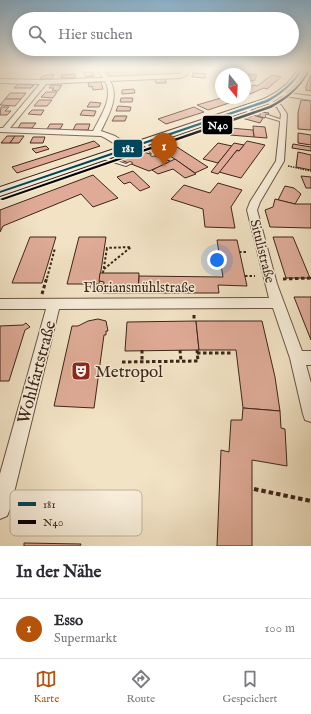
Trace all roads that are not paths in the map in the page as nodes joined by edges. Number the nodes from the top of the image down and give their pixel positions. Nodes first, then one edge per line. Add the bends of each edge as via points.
1 (33, 94) edge
2 (111, 94) edge
3 (279, 94) edge
4 (284, 94) edge
5 (311, 98) edge
6 (267, 100) junction
7 (243, 109) junction
8 (258, 114) dead end
9 (267, 116) dead end
10 (283, 121) junction
11 (2, 130) edge
12 (96, 133) junction
13 (144, 142) junction
14 (127, 148) junction
15 (153, 155) dead end
16 (101, 157) junction
17 (130, 163) dead end
18 (0, 192) edge
19 (277, 303) junction
20 (0, 304) edge
21 (47, 304) junction
22 (304, 358) edge
23 (311, 414) edge
24 (0, 509) edge

1 - 11 street
2 - 12 street
3 - 6 main road
4 - 5 street
6 - 7 main road
6 - 10 street, Situlistraße via 282,108
7 - 8 lane
7 - 13 main road
9 - 10 lane
10 - 19 street, Situlistraße via 280,161 252,210
11 - 12 street
12 - 14 street via 106,134
13 - 14 main road
13 - 15 lane via 155,154
14 - 16 main road
16 - 17 lane via 126,165
16 - 18 main road
19 - 21 street, Floriansmühlstraße
19 - 22 street, Situlistraße
20 - 21 street, Floriansmühlstraße
21 - 24 street, Wohlfartstraße
22 - 23 street, Situlistraße

